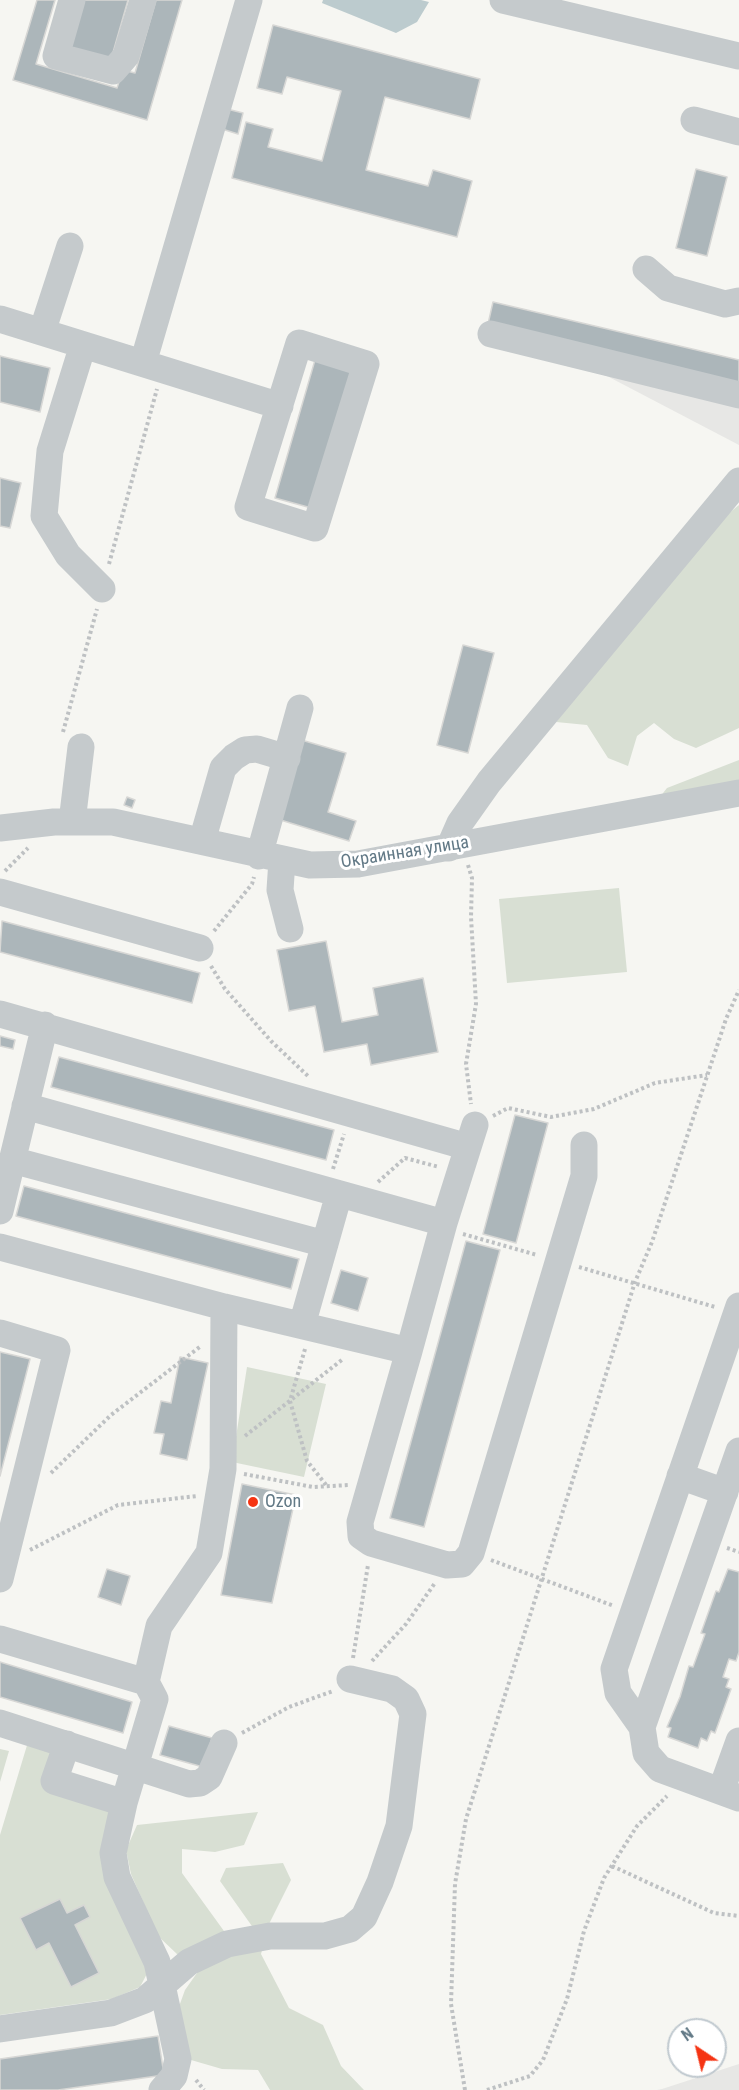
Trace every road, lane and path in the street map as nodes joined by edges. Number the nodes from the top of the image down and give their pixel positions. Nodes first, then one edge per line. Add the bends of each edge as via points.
1 (72, 0) edge
2 (143, 0) edge
3 (249, 0) edge
4 (503, 0) edge
5 (739, 56) edge
6 (694, 120) dead end
7 (739, 132) edge
8 (70, 246) dead end
9 (646, 269) dead end
10 (739, 302) edge
11 (0, 319) edge
12 (42, 332) junction
13 (491, 334) dead end
14 (83, 345) junction
15 (153, 366) junction
16 (739, 395) edge
17 (280, 406) junction
18 (739, 481) edge
19 (102, 588) junction
20 (300, 708) dead end
21 (72, 741) joint
22 (286, 758) junction
23 (739, 793) edge
24 (63, 822) junction
25 (0, 828) edge
26 (202, 841) junction
27 (456, 846) junction
28 (270, 858) junction
29 (1, 883) edge
30 (290, 929) dead end
31 (200, 948) joint
32 (225, 989) dead end
33 (739, 990) edge
34 (0, 1014) edge
35 (45, 1025) junction
36 (707, 1075) junction
37 (310, 1078) dead end
38 (25, 1106) junction
39 (332, 1108) junction
40 (472, 1136) junction
41 (584, 1146) dead end
42 (12, 1160) junction
43 (460, 1173) junction
44 (341, 1194) junction
45 (0, 1211) edge
46 (444, 1223) junction
47 (325, 1244) junction
48 (0, 1246) edge
49 (559, 1262) junction
50 (635, 1282) junction
51 (738, 1309) edge
52 (223, 1318) junction
53 (307, 1327) junction
54 (0, 1334) edge
55 (366, 1341) junction
56 (409, 1351) junction
57 (290, 1401) junction
58 (223, 1438) junction
59 (739, 1451) edge
60 (49, 1474) dead end
61 (680, 1476) junction
62 (221, 1481) junction
63 (370, 1484) junction
64 (327, 1486) junction
65 (725, 1492) junction
66 (371, 1543) junction
67 (9, 1549) junction
68 (471, 1553) junction
69 (543, 1578) junction
70 (0, 1580) edge
71 (633, 1613) junction
72 (0, 1639) edge
73 (350, 1679) joint
74 (146, 1682) junction
75 (0, 1723) edge
76 (642, 1727) junction
77 (739, 1741) edge
78 (224, 1743) dead end
79 (67, 1744) junction
80 (134, 1767) junction
81 (684, 1778) junction
82 (730, 1795) edge
83 (124, 1803) junction
84 (612, 1866) junction
85 (739, 1916) edge
86 (162, 1984) junction
87 (0, 2029) edge
88 (162, 2090) edge
89 (465, 2090) edge
90 (488, 2090) edge

1 - 2 street via 56,56 113,71 126,56
3 - 15 street
4 - 5 street
6 - 7 street
8 - 12 street
9 - 10 street via 668,288 725,304
11 - 12 street
12 - 14 street
13 - 16 street
14 - 15 street
14 - 19 street via 50,451 44,516 68,555
15 - 17 street
15 - 19 path
17 - 17 street via 299,344 366,364 315,528 248,507
18 - 27 street via 489,782 460,823
19 - 21 path
20 - 22 street
21 - 24 street
22 - 26 street via 257,749 234,757 223,768
22 - 28 street
23 - 27 street, Окраинная улица
24 - 25 street, Окраинная улица
24 - 26 street, Окраинная улица via 112,822
24 - 29 path
26 - 28 street, Окраинная улица
27 - 28 street, Окраинная улица via 358,864 310,865
27 - 40 path via 472,878 476,1004 466,1064
28 - 30 street
28 - 31 path
29 - 31 street
32 - 37 path
33 - 36 path
34 - 35 street
35 - 38 street
35 - 39 street
36 - 40 path via 655,1083 594,1109 551,1117 508,1108
36 - 50 path
38 - 42 street
38 - 44 street
39 - 40 street
39 - 44 path via 344,1135
40 - 43 street
41 - 49 street via 584,1176
42 - 45 street
42 - 47 street
43 - 44 path via 405,1158
43 - 46 street
44 - 46 street
44 - 47 street
46 - 49 path via 466,1236
46 - 56 street
47 - 53 street
48 - 52 street
49 - 50 path
49 - 68 street
50 - 51 path
50 - 69 path
51 - 61 street
52 - 53 street
52 - 58 street
52 - 60 path
53 - 55 street
53 - 57 path
54 - 67 street via 57,1350
55 - 56 street
55 - 57 path
56 - 63 street
57 - 58 path via 244,1436
57 - 64 path via 307,1461
58 - 62 street
59 - 65 street
61 - 65 street
61 - 71 street
62 - 64 path
62 - 67 path via 118,1505 28,1551
62 - 74 street via 209,1553 159,1626
63 - 64 path
63 - 66 street via 360,1522 361,1536
65 - 76 street
66 - 68 street via 447,1565 462,1564
66 - 73 path
67 - 70 street
68 - 69 path
69 - 71 path
69 - 89 path via 466,1819 455,1884 451,2004
71 - 76 street via 614,1669 618,1693
72 - 74 street
73 - 86 street via 392,1689 406,1699 413,1714 399,1826 381,1882 364,1917 350,1929 325,1936 270,1936 226,1944 189,1962
74 - 80 street via 155,1699
75 - 79 street
76 - 81 street via 646,1754 660,1769
77 - 82 street
78 - 80 street via 216,1767 200,1783 189,1784
79 - 80 street
79 - 83 street via 54,1780
80 - 83 street
81 - 82 street
81 - 84 path via 637,1826
83 - 86 street via 113,1853 117,1876
84 - 85 path via 714,1913
84 - 90 path via 603,1878 567,1999 543,2060 530,2076
86 - 87 street via 145,2000 111,2013
86 - 88 street via 178,2059 174,2076

